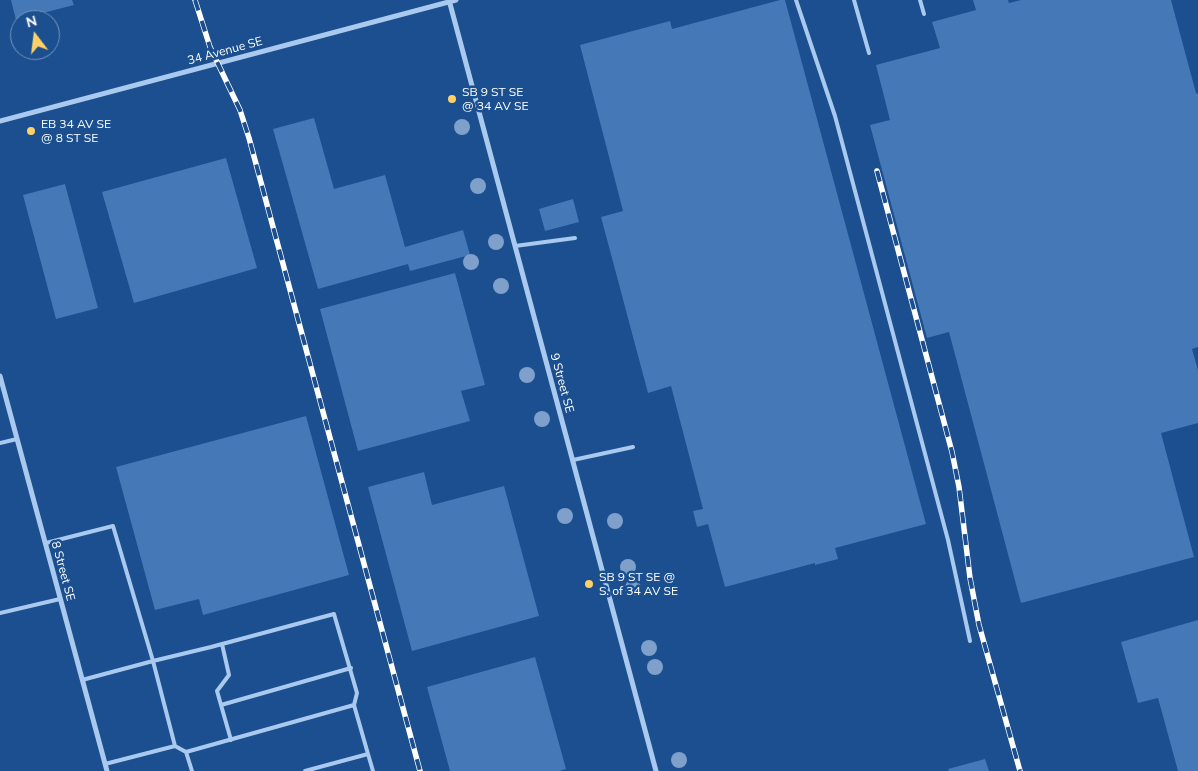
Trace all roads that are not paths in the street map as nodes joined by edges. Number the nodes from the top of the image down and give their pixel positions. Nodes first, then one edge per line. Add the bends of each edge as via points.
1 (456, 0) edge
2 (796, 0) edge
3 (854, 0) edge
4 (920, 0) edge
5 (449, 1) edge
6 (924, 14) dead end
7 (869, 53) dead end
8 (0, 121) edge
9 (575, 238) dead end
10 (515, 246) junction
11 (0, 376) edge
12 (17, 439) junction
13 (0, 443) edge
14 (633, 447) dead end
15 (572, 460) junction
16 (46, 543) junction
17 (60, 599) junction
18 (0, 613) edge
19 (970, 641) dead end
20 (222, 644) junction
21 (153, 661) junction
22 (351, 668) junction
23 (82, 680) junction
24 (221, 705) junction
25 (354, 705) junction
26 (231, 740) junction
27 (176, 746) junction
28 (186, 752) junction
29 (368, 754) junction
30 (105, 764) junction
31 (107, 771) edge
32 (192, 771) edge
33 (305, 771) edge
34 (373, 771) edge
35 (656, 771) edge

1 - 5 street, 34 Avenue SE
2 - 19 lane via 838,126 948,540
3 - 7 lane
4 - 6 lane
5 - 8 street, 34 Avenue SE
5 - 10 street, 9 Street SE
9 - 10 lane
10 - 15 street, 9 Street SE
11 - 12 street, 8 Street SE
12 - 13 lane
12 - 16 street, 8 Street SE
14 - 15 lane
15 - 35 street, 9 Street SE
16 - 17 street, 8 Street SE
16 - 21 lane via 113,526
17 - 18 lane
17 - 23 street, 8 Street SE
20 - 21 lane
20 - 22 lane via 334,614
20 - 24 lane via 229,674 217,691
21 - 23 lane
21 - 27 lane
22 - 24 lane
22 - 25 lane via 357,693
23 - 30 street, 8 Street SE
24 - 26 lane
25 - 26 lane
25 - 29 lane
26 - 28 lane
27 - 28 lane
27 - 30 lane
28 - 32 lane
29 - 33 lane
29 - 34 lane
30 - 31 street, 8 Street SE

